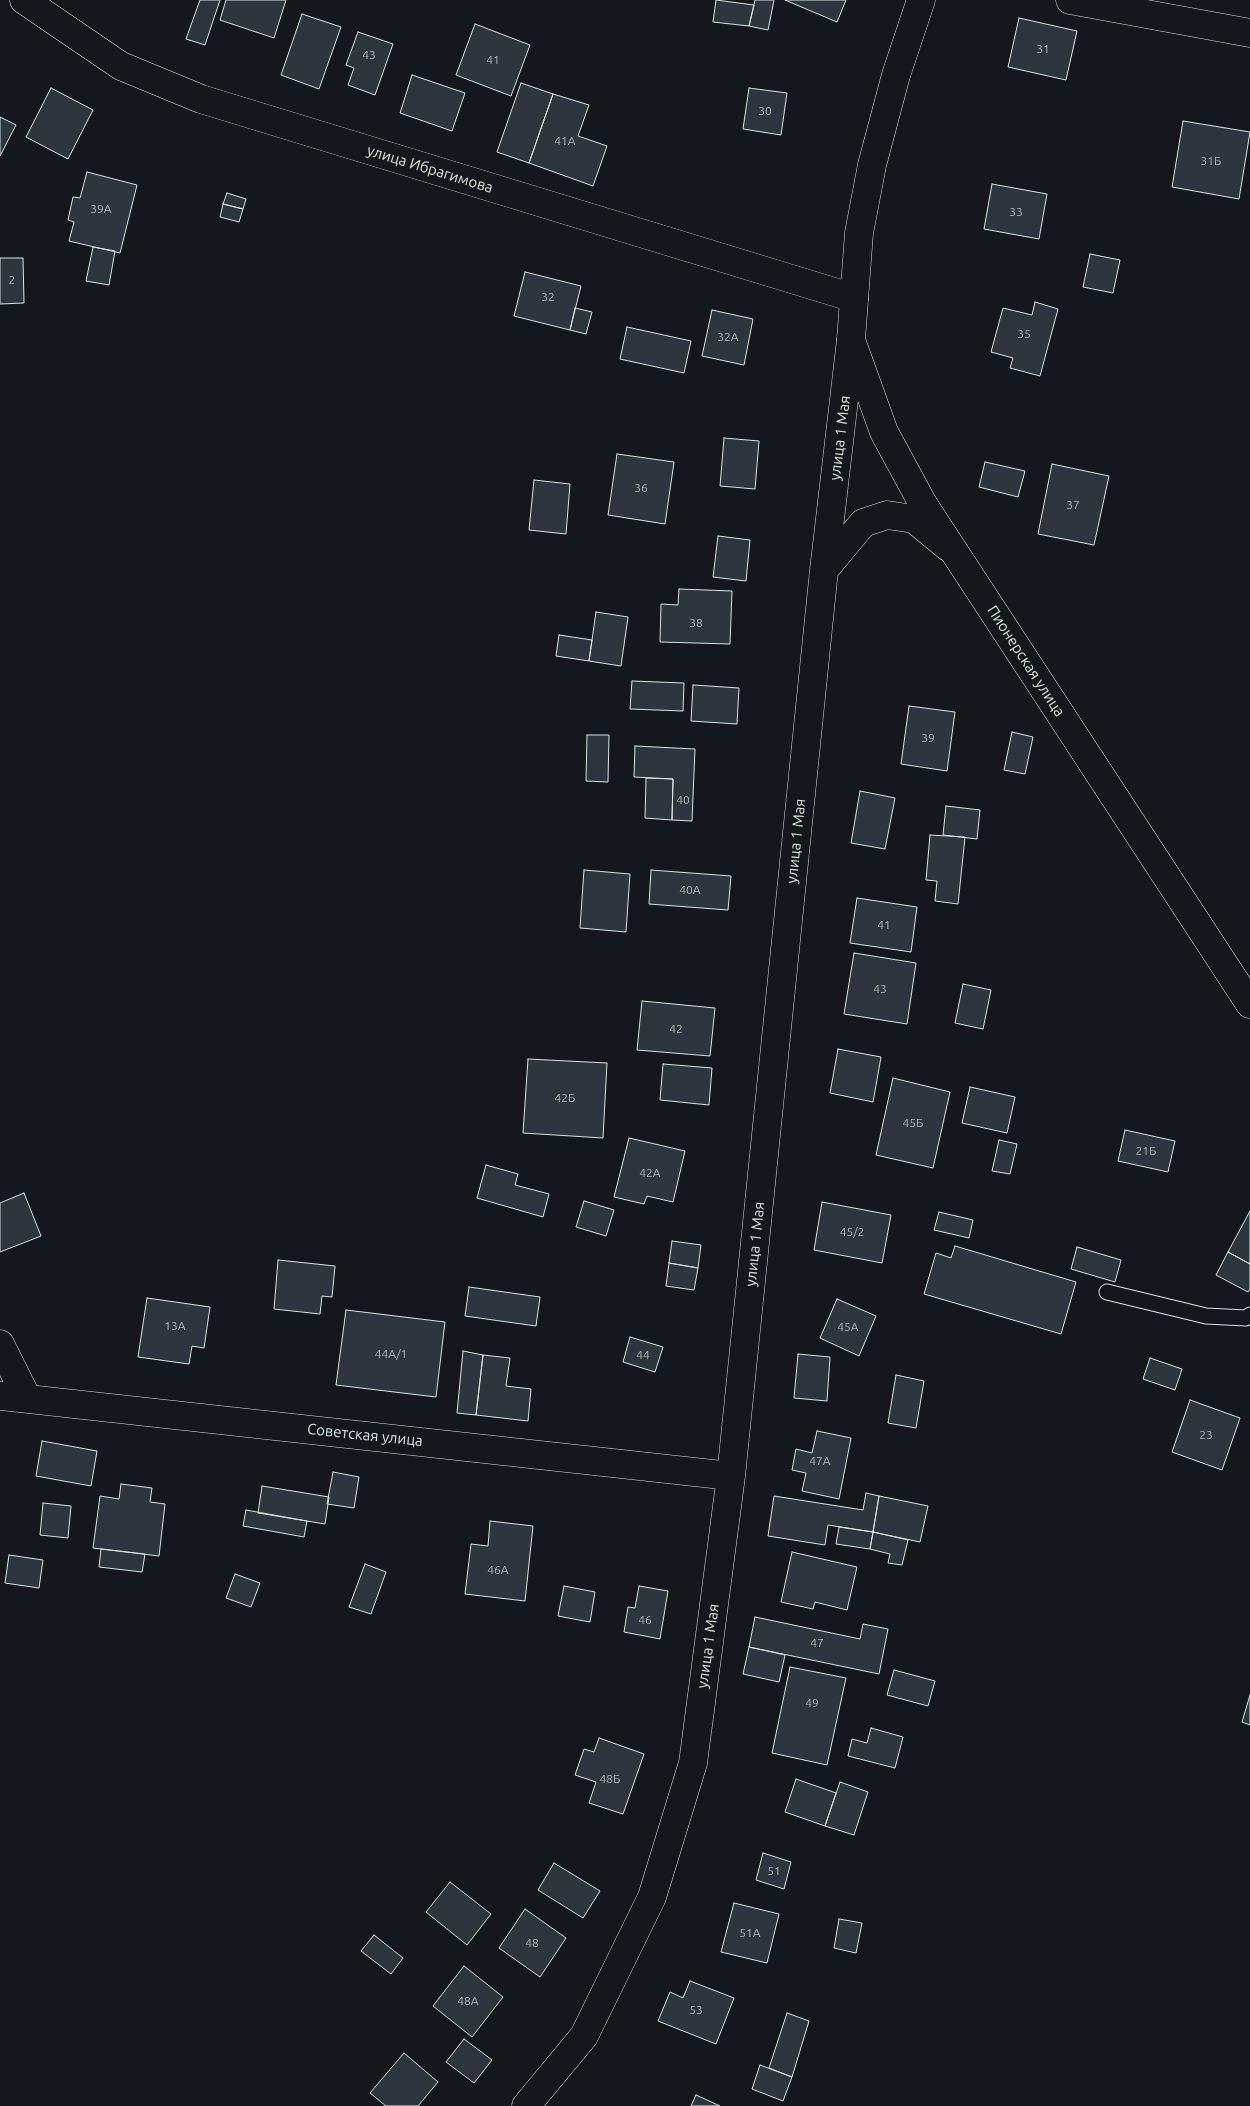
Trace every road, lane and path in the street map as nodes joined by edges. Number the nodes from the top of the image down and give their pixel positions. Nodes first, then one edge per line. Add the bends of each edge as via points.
1 (24, 0) edge
2 (921, 0) edge
3 (1070, 0) edge
4 (1250, 33) edge
5 (854, 298) junction
6 (851, 340) junction
7 (955, 552) junction
8 (824, 570) junction
9 (1250, 1004) edge
10 (1107, 1292) dead end
11 (1250, 1316) edge
12 (0, 1344) edge
13 (0, 1396) edge
14 (27, 1398) junction
15 (731, 1476) junction
16 (526, 2106) edge

1 - 5 street, улица Ибрагимова via 121,66 201,98
2 - 5 street via 872,165 859,234
3 - 4 street
5 - 6 street, Пионерская улица
6 - 7 street, Пионерская улица via 884,432 923,504
6 - 8 street, улица 1 Мая
7 - 8 street via 914,520 887,515 863,523
7 - 9 street, Пионерская улица
8 - 15 street, улица 1 Мая
10 - 11 lane via 1206,1316
12 - 14 street
13 - 14 street, Советская улица
14 - 15 street, Советская улица
15 - 16 street, улица 1 Мая via 693,1763 652,1897 584,2036

